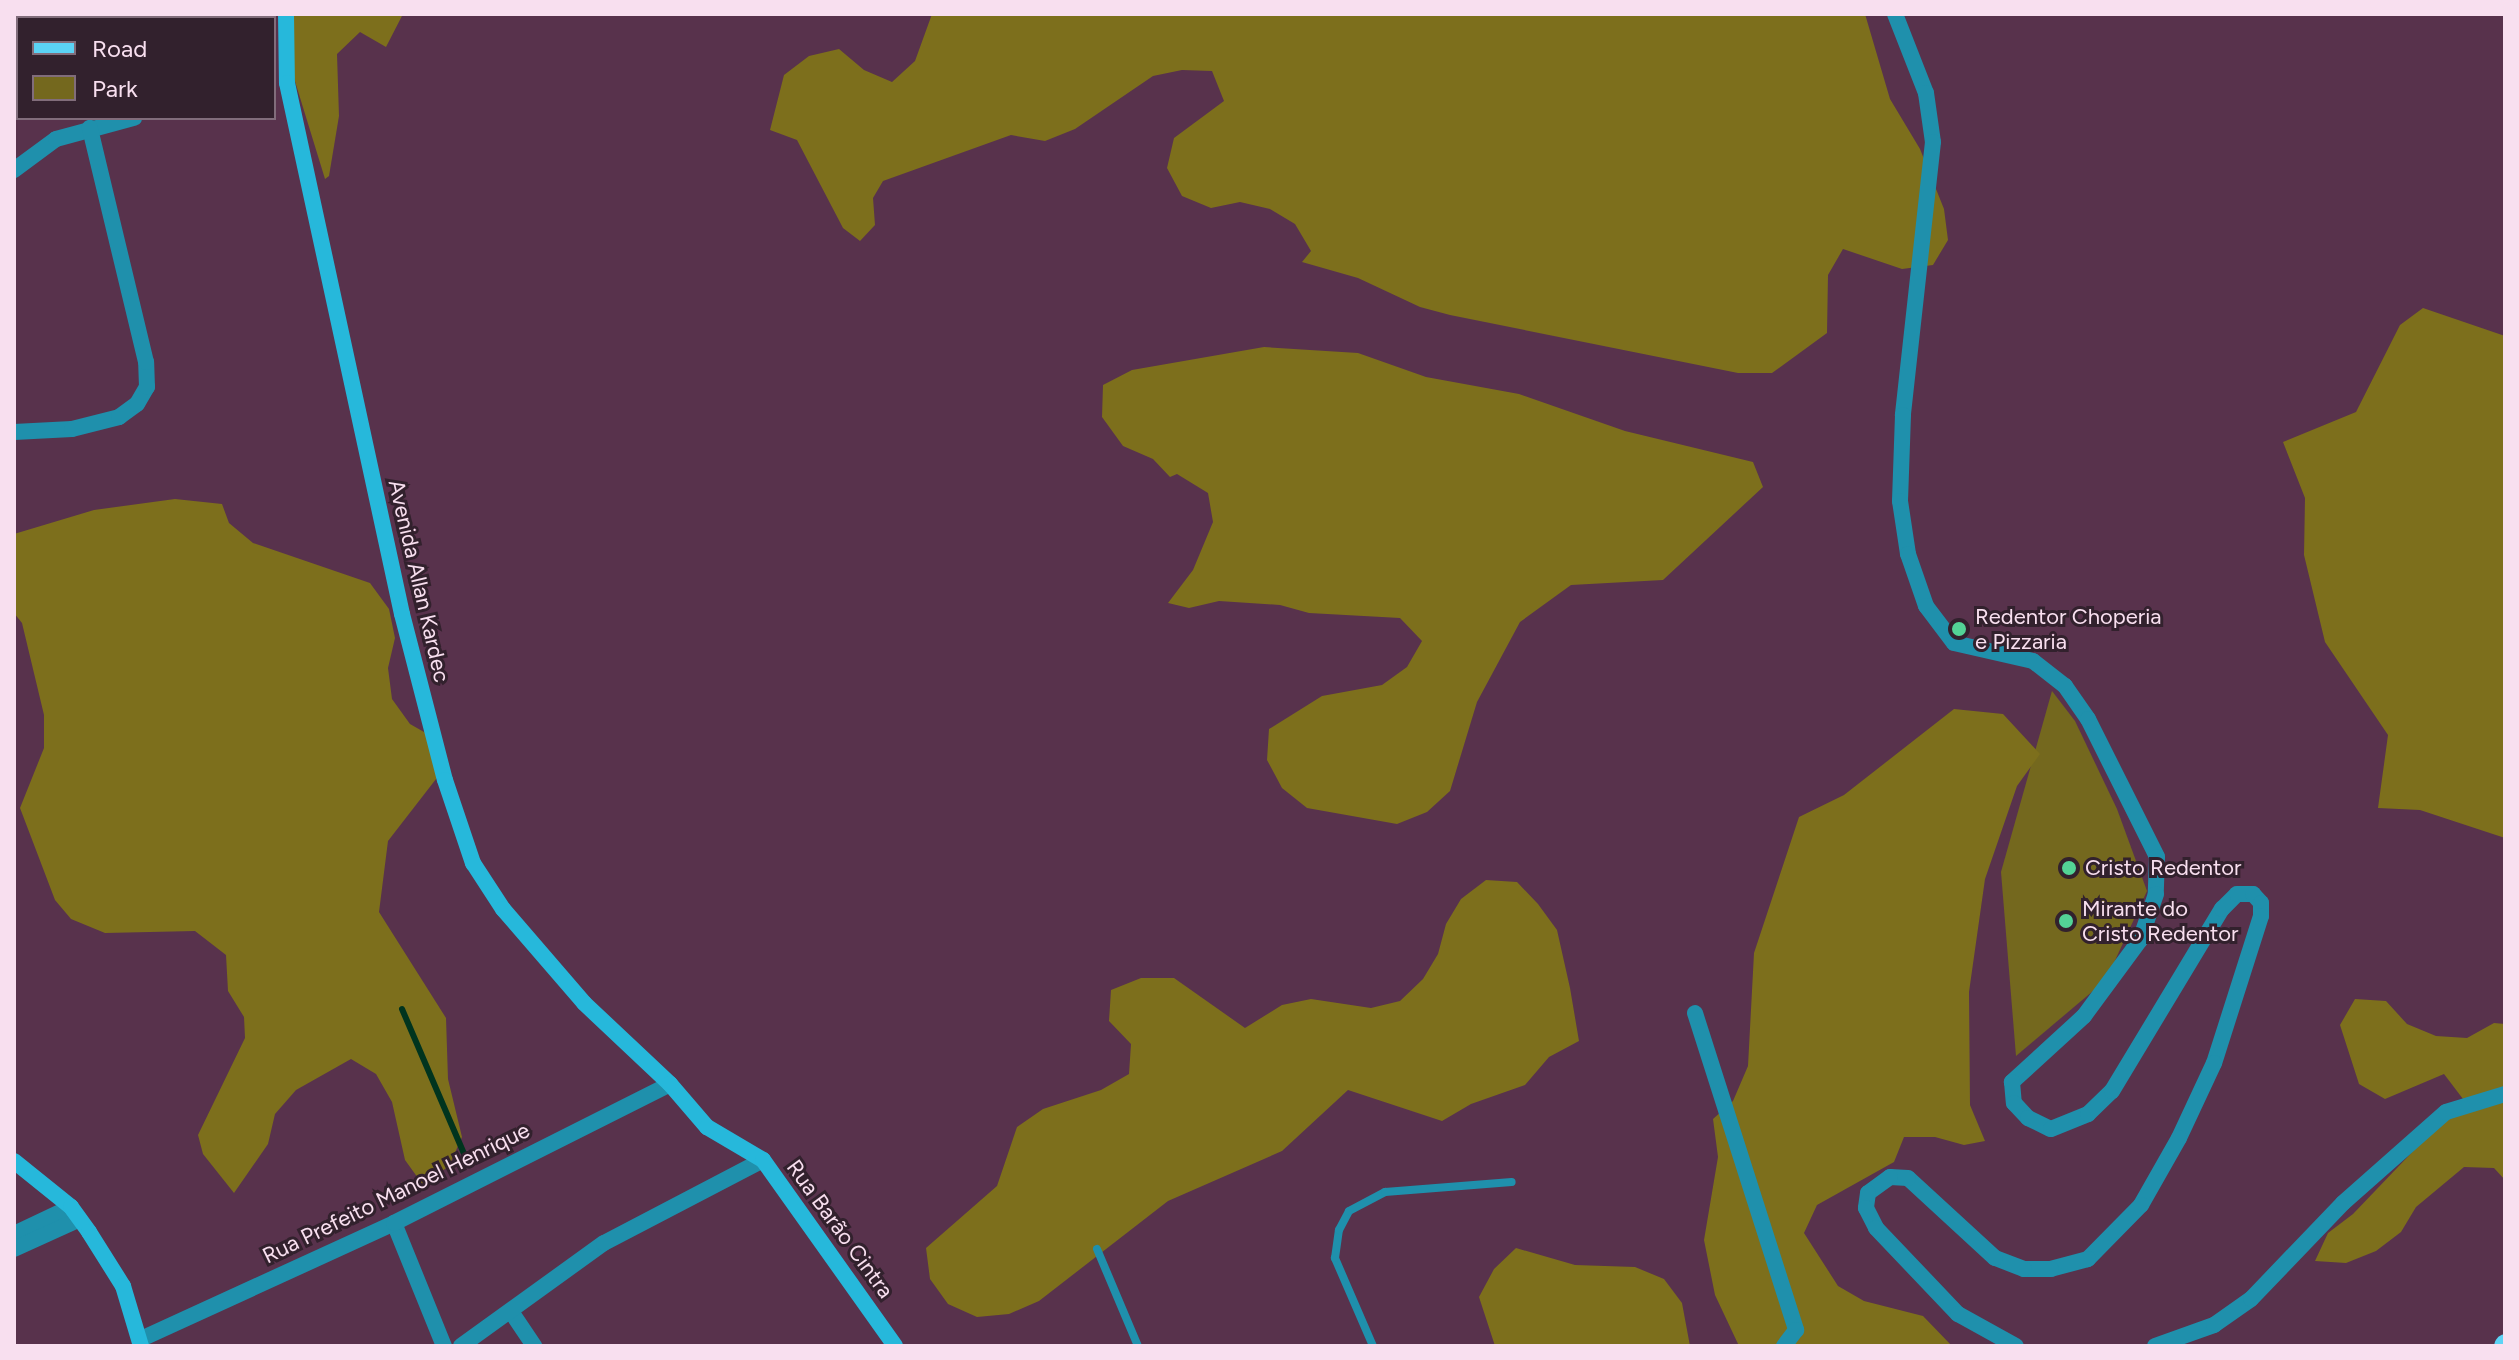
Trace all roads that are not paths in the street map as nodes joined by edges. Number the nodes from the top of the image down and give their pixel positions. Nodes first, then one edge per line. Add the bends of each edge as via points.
1 (286, 14) edge
2 (1895, 14) edge
3 (280, 84) edge
4 (125, 120) edge
5 (90, 128) junction
6 (14, 170) edge
7 (14, 432) edge
8 (1695, 1013) dead end
9 (670, 1084) junction
10 (2505, 1094) edge
11 (763, 1160) junction
12 (14, 1161) edge
13 (1512, 1182) dead end
14 (76, 1213) junction
15 (394, 1223) junction
16 (14, 1234) edge
17 (14, 1249) edge
18 (1097, 1249) dead end
19 (512, 1313) junction
20 (141, 1343) edge
21 (444, 1346) edge
22 (461, 1346) edge
23 (534, 1346) edge
24 (895, 1346) edge
25 (1138, 1346) edge
26 (1373, 1346) edge
27 (1784, 1346) edge
28 (2016, 1346) edge
29 (2155, 1346) edge

1 - 3 street, Avenida Allan Kardec
2 - 28 street via 1926,93 1933,142 1903,415 1900,501 1908,554 1926,606 1954,643 2033,661 2065,686 2088,719 2157,857 2156,894 2140,940 2084,1016 2012,1082 2014,1103 2028,1118 2051,1129 2088,1114 2112,1091 2222,909 2237,894 2253,894 2261,903 2214,1063 2179,1138 2141,1205 2088,1259 2051,1269 2024,1269 1995,1258 1908,1178 1890,1177 1868,1193 1866,1208 1876,1228 1958,1314
3 - 9 street, Avenida Allan Kardec via 402,614 445,780 473,863 503,909 584,1003
4 - 5 street
5 - 6 street via 56,139
5 - 7 street via 146,362 147,387 137,404 119,417 72,429
8 - 27 street via 1796,1330
9 - 11 street, Rua Barão Cintra via 707,1127
9 - 15 street, Rua Prefeito Manoel Henrique
10 - 29 street via 2446,1112 2343,1203 2251,1299 2214,1325
11 - 19 street via 604,1243 535,1290
11 - 24 street, Rua Barão Cintra
12 - 14 street
13 - 26 lane via 1385,1192 1349,1211 1339,1230 1335,1258
14 - 16 street
14 - 17 street
14 - 20 street via 123,1286
15 - 20 street, Rua Prefeito Manoel Henrique
15 - 21 street
18 - 25 lane
19 - 22 street
19 - 23 street

